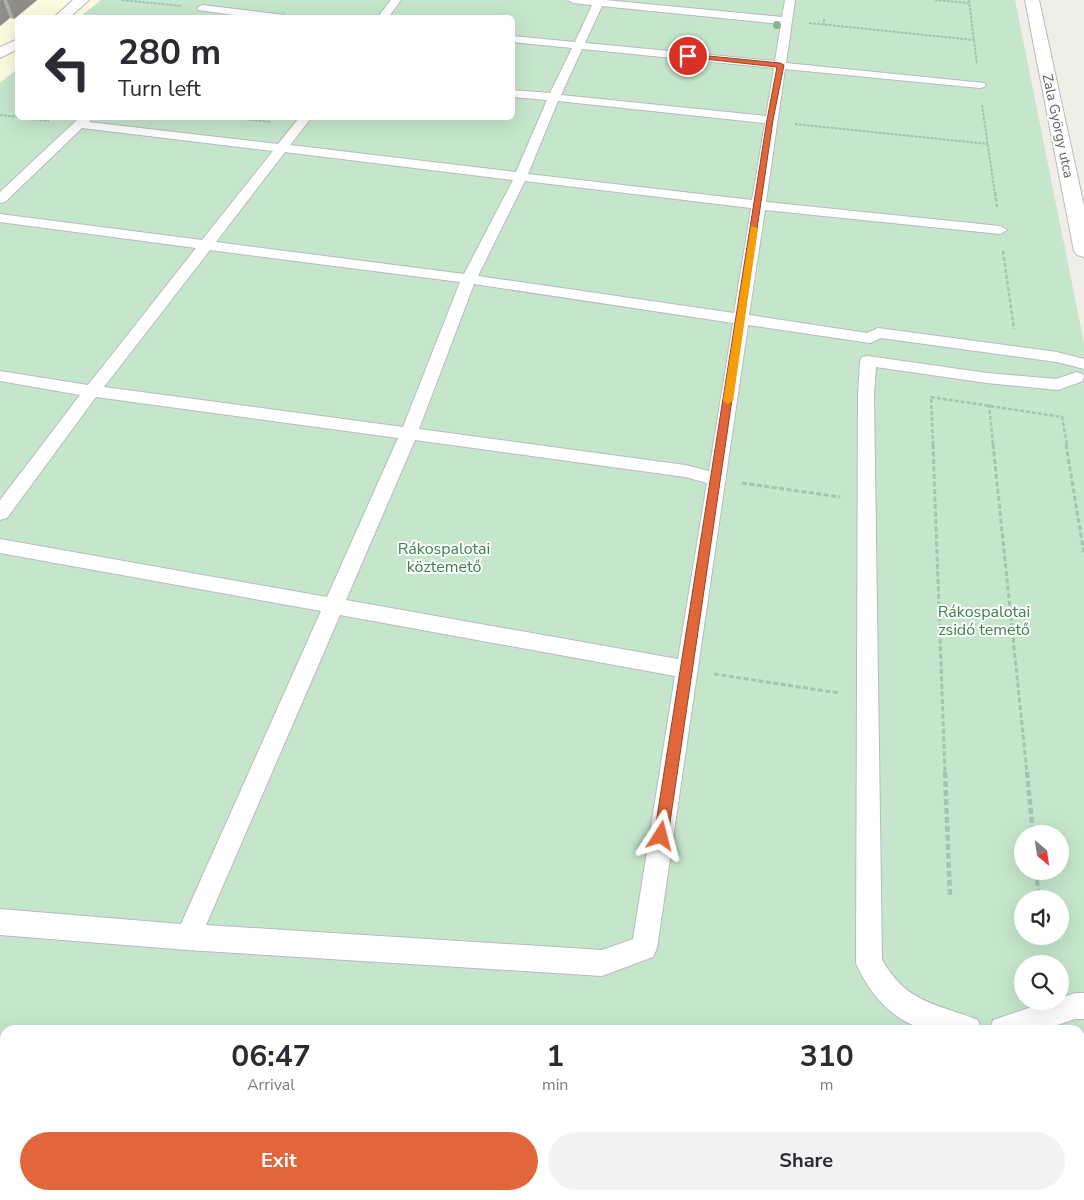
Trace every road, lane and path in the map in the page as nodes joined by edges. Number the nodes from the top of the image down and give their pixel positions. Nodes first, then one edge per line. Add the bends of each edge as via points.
1 (82, 0) edge
2 (122, 0) edge
3 (210, 0) edge
4 (396, 0) edge
5 (572, 0) edge
6 (790, 0) edge
7 (935, 0) edge
8 (1032, 0) edge
9 (600, 1) edge
10 (969, 1) edge
11 (202, 8) junction
12 (64, 15) edge
13 (195, 15) edge
14 (259, 15) edge
15 (384, 15) edge
16 (824, 19) dead end
17 (786, 21) junction
18 (824, 25) junction
19 (515, 39) edge
20 (974, 40) junction
21 (578, 44) junction
22 (15, 45) edge
23 (0, 53) edge
24 (780, 65) junction
25 (980, 86) junction
26 (515, 93) edge
27 (554, 97) junction
28 (0, 115) edge
29 (15, 117) edge
30 (303, 120) edge
31 (770, 120) junction
32 (82, 121) edge
33 (988, 144) junction
34 (282, 147) junction
35 (521, 176) junction
36 (0, 199) edge
37 (757, 206) junction
38 (0, 218) edge
39 (1000, 230) junction
40 (206, 246) junction
41 (1084, 251) edge
42 (469, 279) junction
43 (740, 320) junction
44 (1014, 329) dead end
45 (870, 338) junction
46 (868, 361) junction
47 (1082, 374) edge
48 (0, 376) edge
49 (987, 378) junction
50 (92, 391) junction
51 (990, 406) junction
52 (409, 434) junction
53 (717, 479) junction
54 (846, 498) dead end
55 (0, 513) edge
56 (0, 546) edge
57 (1084, 554) edge
58 (333, 607) junction
59 (686, 669) junction
60 (843, 694) dead end
61 (1031, 825) edge
62 (950, 896) dead end
63 (0, 922) edge
64 (188, 937) junction
65 (1084, 1006) edge
66 (954, 1025) edge
67 (1018, 1025) edge

1 - 12 street
2 - 11 path
3 - 11 lane
4 - 15 lane
5 - 9 lane
6 - 17 lane
7 - 10 path
8 - 41 street, Zala György utca
9 - 17 lane
9 - 21 lane
10 - 20 path
11 - 13 lane
11 - 14 lane
16 - 18 path
17 - 18 path
17 - 24 lane
18 - 20 path
19 - 21 lane
20 - 25 path
21 - 24 lane
21 - 27 lane
22 - 23 street
24 - 25 lane
24 - 31 lane
25 - 33 path
26 - 27 lane
27 - 31 lane
27 - 35 lane
28 - 29 path
30 - 34 lane
31 - 33 path
31 - 37 lane
32 - 34 lane
32 - 36 lane
33 - 39 path
34 - 35 lane
34 - 40 lane
35 - 37 lane
35 - 42 lane
37 - 39 lane
37 - 43 lane
38 - 40 lane
39 - 44 path
40 - 42 lane
40 - 50 lane
42 - 43 lane
42 - 52 lane
43 - 45 lane
43 - 53 lane
45 - 46 lane
45 - 47 lane via 878,333 1057,357
46 - 49 lane
46 - 66 lane via 869,963 883,987 911,1010
47 - 49 lane via 1058,385
48 - 50 lane
49 - 51 path
50 - 52 lane
50 - 55 lane
51 - 57 path via 1062,417
51 - 61 path
51 - 62 path via 931,397
52 - 53 lane via 685,471
52 - 58 lane
53 - 54 path
53 - 59 lane
56 - 58 lane
58 - 59 lane
58 - 64 lane
59 - 60 path
59 - 64 lane via 644,948 602,963
63 - 64 lane
65 - 67 lane

